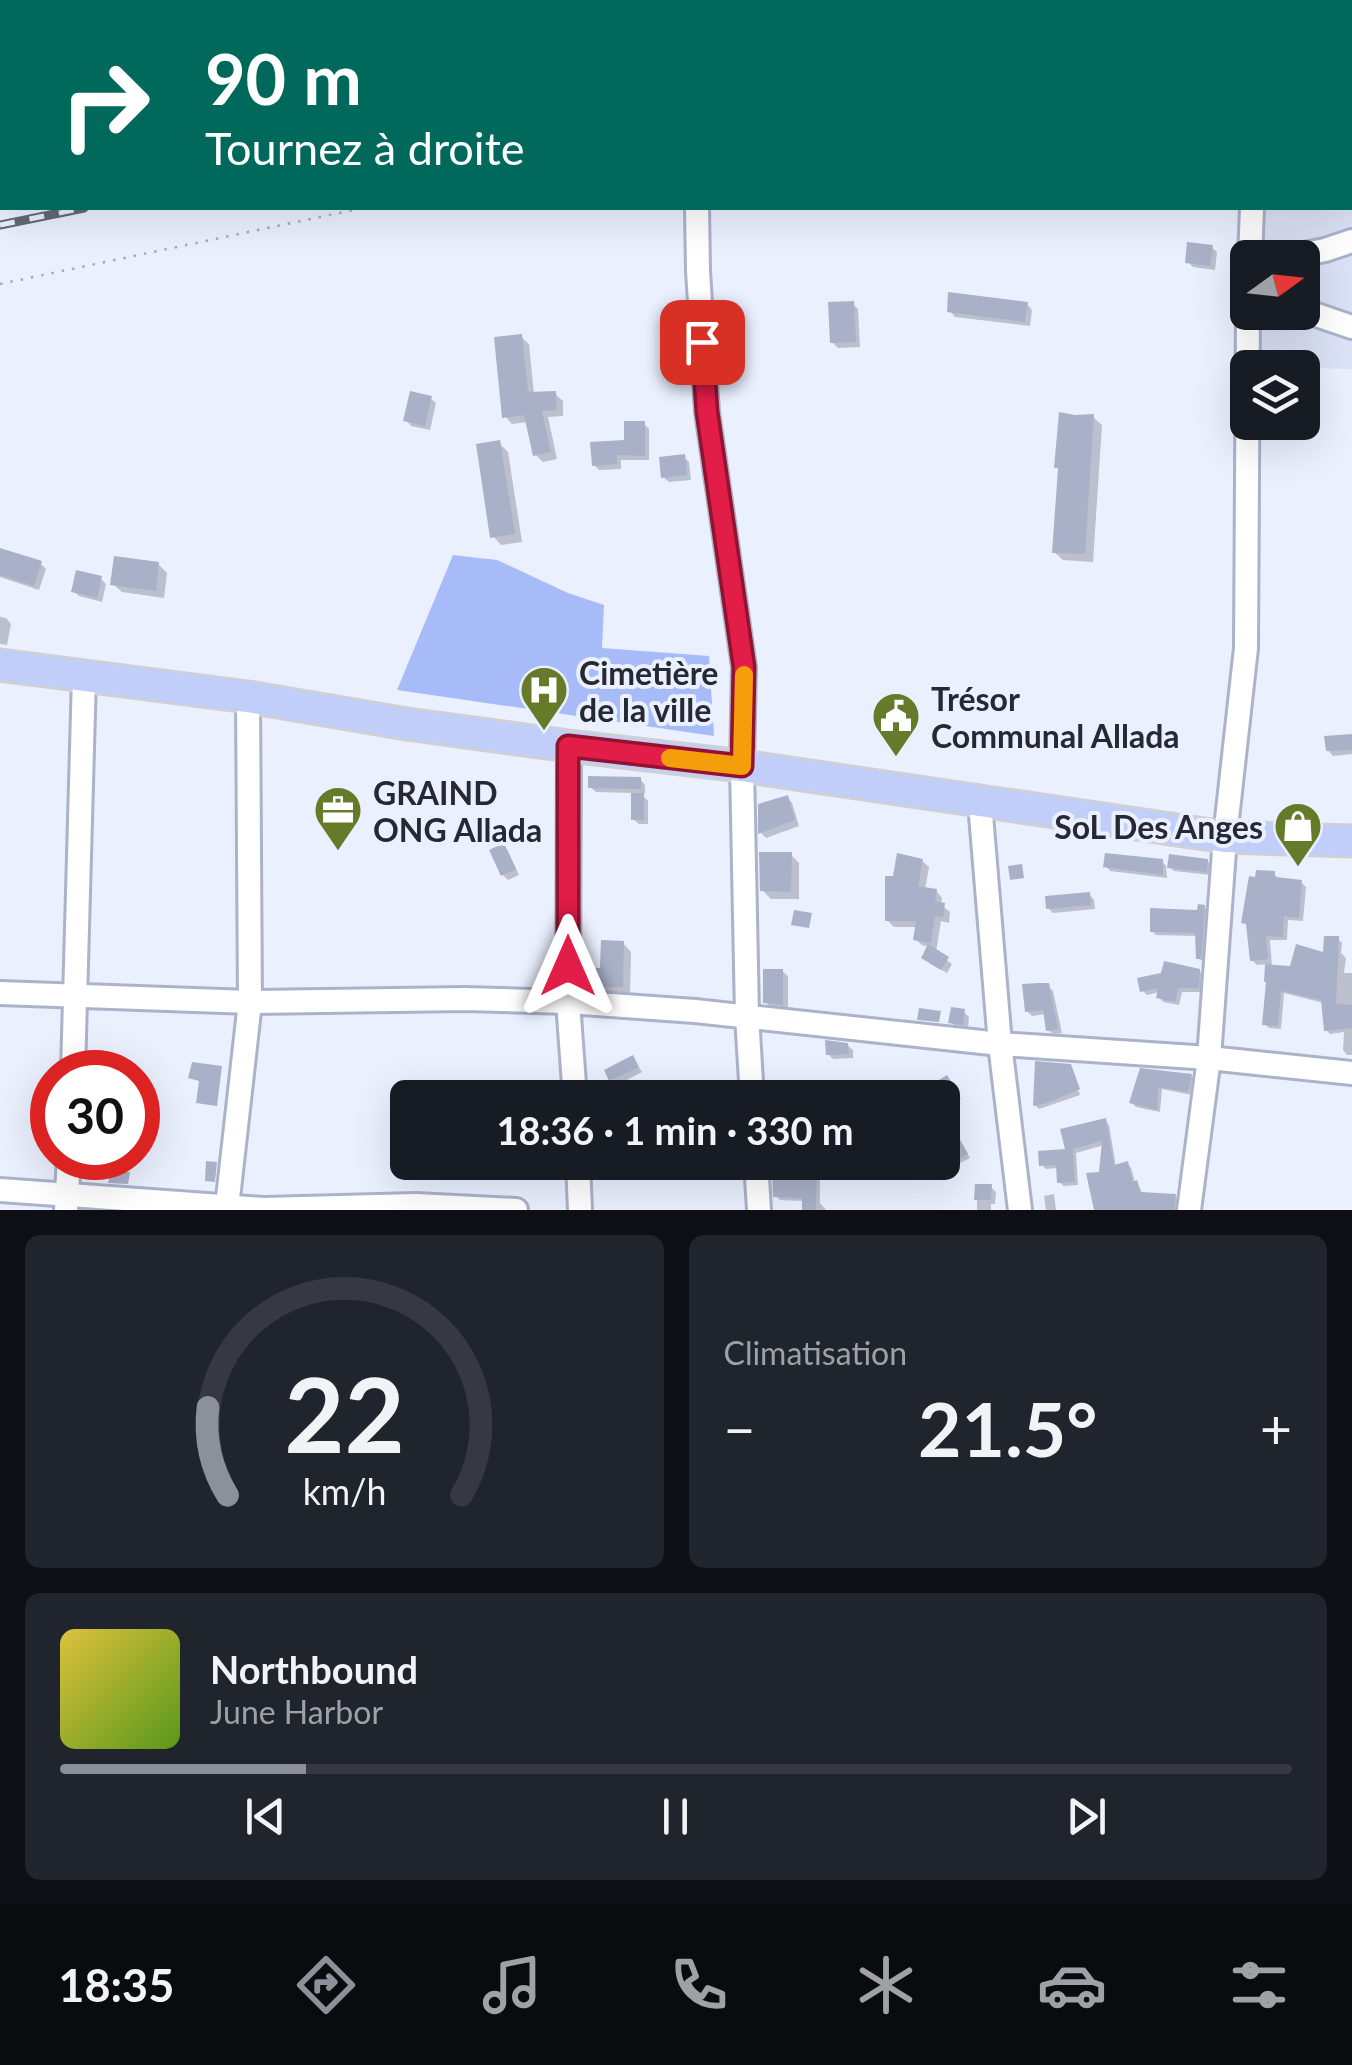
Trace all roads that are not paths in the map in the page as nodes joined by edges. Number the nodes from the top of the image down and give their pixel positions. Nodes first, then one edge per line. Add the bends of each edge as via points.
1 (696, 210) edge
2 (1252, 210) edge
3 (1251, 240) edge
4 (1352, 241) edge
5 (1320, 251) edge
6 (1320, 316) edge
7 (1352, 326) edge
8 (1253, 330) edge
9 (0, 665) edge
10 (84, 676) junction
11 (248, 697) junction
12 (568, 746) junction
13 (742, 766) junction
14 (980, 802) junction
15 (1224, 837) junction
16 (1352, 841) edge
17 (0, 993) edge
18 (77, 995) junction
19 (250, 1002) junction
20 (568, 1002) junction
21 (747, 1016) junction
22 (1000, 1044) junction
23 (74, 1050) edge
24 (1209, 1058) junction
25 (1352, 1074) edge
26 (574, 1080) edge
27 (751, 1080) edge
28 (579, 1180) edge
29 (757, 1180) edge
30 (0, 1190) edge
31 (67, 1202) edge
32 (227, 1207) junction
33 (516, 1210) edge
34 (580, 1210) edge
35 (758, 1210) edge
36 (1020, 1210) edge
37 (1189, 1210) edge

1 - 13 street via 707,412 744,667
2 - 3 street
4 - 5 street
6 - 7 street
8 - 15 street via 1246,648
9 - 10 main road
10 - 11 main road
10 - 18 street
11 - 12 main road
11 - 19 street
12 - 13 main road
12 - 20 street
13 - 14 main road
13 - 21 street
14 - 15 main road
14 - 22 street
15 - 16 main road
15 - 24 street
17 - 18 street
18 - 19 street
18 - 23 street
19 - 20 street
19 - 32 street
20 - 21 street
20 - 26 street
21 - 22 street
21 - 27 street
22 - 24 street
22 - 36 street
24 - 25 street
24 - 37 street
28 - 34 street
29 - 35 street
30 - 31 street
31 - 32 street
32 - 33 street

